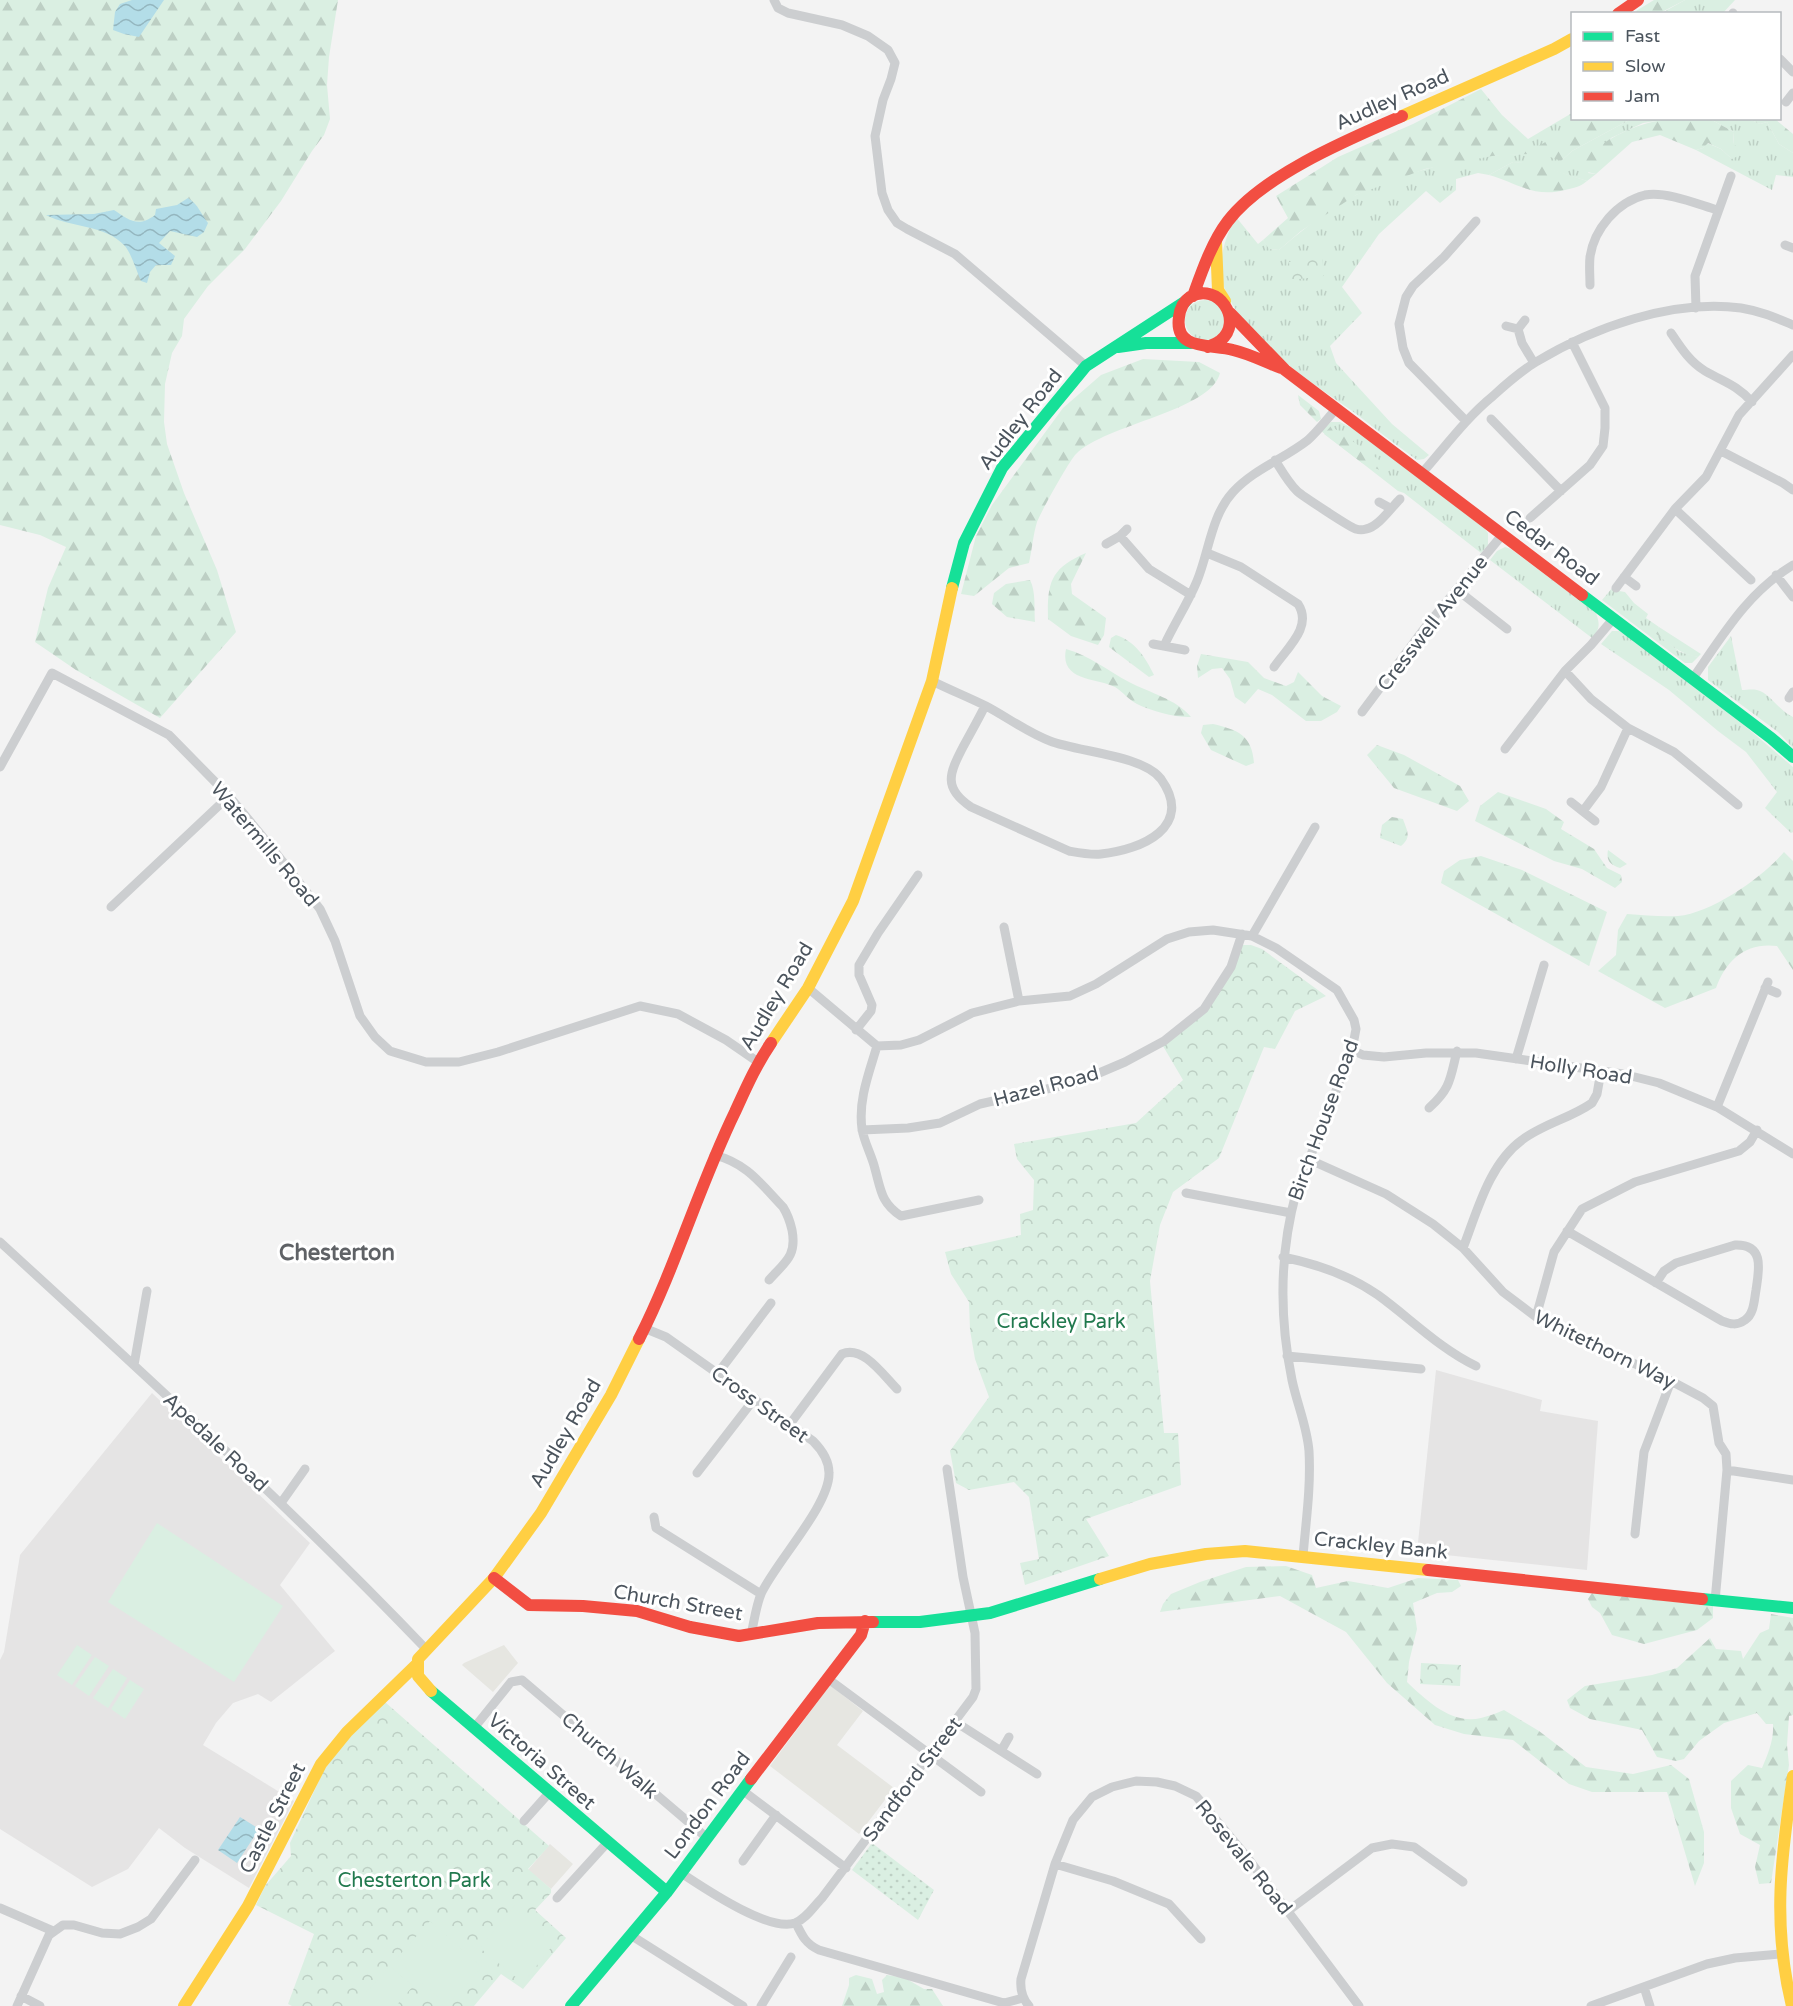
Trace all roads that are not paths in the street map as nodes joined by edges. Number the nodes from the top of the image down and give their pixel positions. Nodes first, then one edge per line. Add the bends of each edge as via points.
1 (774, 0) edge
2 (1638, 0) edge
3 (1621, 12) edge
4 (1571, 40) edge
5 (1781, 61) edge
6 (1793, 72) edge
7 (1793, 93) edge
8 (1786, 102) dead end
9 (1731, 176) dead end
10 (1717, 210) junction
11 (1460, 220) dead end
12 (1476, 221) dead end
13 (1468, 229) junction
14 (1216, 240) junction
15 (1590, 285) dead end
16 (1190, 298) junction
17 (1696, 308) junction
18 (1229, 310) junction
19 (1525, 320) dead end
20 (1506, 326) dead end
21 (1793, 326) edge
22 (1518, 329) junction
23 (1671, 333) dead end
24 (1572, 342) junction
25 (1191, 343) junction
26 (1208, 347) junction
27 (1113, 348) junction
28 (1793, 355) edge
29 (1534, 363) junction
30 (1086, 366) junction
31 (1285, 370) junction
32 (1752, 402) junction
33 (1336, 410) junction
34 (1491, 419) dead end
35 (1466, 421) junction
36 (1720, 451) junction
37 (1275, 460) junction
38 (1422, 473) junction
39 (1793, 490) edge
40 (1561, 491) junction
41 (1400, 499) dead end
42 (1379, 502) dead end
43 (1390, 508) junction
44 (1675, 509) junction
45 (1530, 518) dead end
46 (1503, 534) junction
47 (1106, 544) dead end
48 (1207, 554) junction
49 (1793, 565) edge
50 (1776, 575) junction
51 (1624, 577) junction
52 (1751, 580) dead end
53 (1636, 586) dead end
54 (1616, 588) dead end
55 (1456, 589) junction
56 (1191, 595) junction
57 (1793, 597) edge
58 (1614, 618) junction
59 (1507, 629) dead end
60 (1153, 644) dead end
61 (1164, 646) junction
62 (1185, 650) dead end
63 (1274, 667) dead end
64 (1565, 671) junction
65 (1693, 678) junction
66 (932, 681) junction
67 (985, 706) junction
68 (1362, 712) dead end
69 (1628, 728) junction
70 (1504, 749) dead end
71 (1793, 757) edge
72 (0, 767) edge
73 (229, 796) junction
74 (1571, 802) dead end
75 (1738, 805) dead end
76 (1583, 811) junction
77 (1595, 821) dead end
78 (1315, 828) dead end
79 (918, 875) dead end
80 (111, 907) dead end
81 (1004, 927) dead end
82 (1247, 935) junction
83 (1544, 965) dead end
84 (808, 988) junction
85 (1777, 993) dead end
86 (1019, 1001) junction
87 (856, 1030) junction
88 (877, 1046) junction
89 (1352, 1050) junction
90 (1457, 1051) junction
91 (1516, 1059) junction
92 (758, 1062) junction
93 (1601, 1071) junction
94 (1717, 1107) junction
95 (1429, 1108) dead end
96 (862, 1130) junction
97 (1757, 1130) junction
98 (1793, 1154) edge
99 (714, 1155) junction
100 (1308, 1159) junction
101 (1186, 1193) dead end
102 (979, 1200) dead end
103 (1291, 1213) junction
104 (1567, 1231) junction
105 (0, 1242) edge
106 (1463, 1248) junction
107 (1283, 1257) junction
108 (769, 1280) dead end
109 (1656, 1283) junction
110 (147, 1292) dead end
111 (771, 1303) dead end
112 (1536, 1317) junction
113 (644, 1329) junction
114 (1287, 1356) junction
115 (135, 1365) junction
116 (1476, 1366) dead end
117 (1421, 1369) dead end
118 (718, 1373) junction
119 (1671, 1381) junction
120 (897, 1389) dead end
121 (755, 1398) junction
122 (790, 1424) junction
123 (947, 1468) dead end
124 (305, 1469) dead end
125 (1727, 1470) junction
126 (697, 1473) dead end
127 (1793, 1480) edge
128 (280, 1503) junction
129 (654, 1517) dead end
130 (1635, 1534) dead end
131 (1303, 1556) junction
132 (494, 1578) junction
133 (761, 1594) junction
134 (1715, 1601) junction
135 (1793, 1608) edge
136 (972, 1615) junction
137 (865, 1621) junction
138 (751, 1635) junction
139 (426, 1649) junction
140 (417, 1664) junction
141 (827, 1677) junction
142 (954, 1721) junction
143 (474, 1728) junction
144 (1009, 1737) dead end
145 (1001, 1751) junction
146 (930, 1754) junction
147 (1037, 1774) dead end
148 (1793, 1776) edge
149 (742, 1790) junction
150 (981, 1792) dead end
151 (549, 1793) junction
152 (776, 1815) junction
153 (524, 1821) dead end
154 (706, 1837) junction
155 (607, 1843) junction
156 (195, 1860) dead end
157 (743, 1861) dead end
158 (1055, 1864) junction
159 (846, 1868) junction
160 (681, 1873) junction
161 (1463, 1882) dead end
162 (667, 1892) junction
163 (557, 1898) dead end
164 (0, 1908) edge
165 (1288, 1911) junction
166 (796, 1923) junction
167 (53, 1931) junction
168 (632, 1936) junction
169 (1201, 1939) dead end
170 (1781, 1954) junction
171 (791, 1957) dead end
172 (1644, 1987) junction
173 (21, 1996) junction
174 (1026, 2002) edge
175 (16, 2006) edge
176 (40, 2006) edge
177 (184, 2006) edge
178 (571, 2006) edge
179 (743, 2006) edge
180 (761, 2006) edge
181 (1359, 2006) edge
182 (1591, 2006) edge
183 (1650, 2006) edge
184 (1792, 2006) edge

1 - 30 street via 778,8 788,13 842,25 888,50 895,63 875,136 888,210 897,223 955,254
2 - 3 street
4 - 14 street, Audley Road via 1296,166 1249,199 1228,220
5 - 6 street
7 - 8 street
9 - 10 street
10 - 15 street via 1672,197 1646,195 1628,202 1612,213 1600,230 1590,257
10 - 17 street via 1695,276
11 - 13 street
12 - 13 street
13 - 35 street via 1413,286 1399,324 1410,363
14 - 16 street, Audley Road
14 - 18 street via 1218,290
16 - 18 street via 1212,295
16 - 25 street via 1180,310 1178,321 1183,336
16 - 27 street, Audley Road
17 - 21 street via 1743,309
17 - 24 street via 1631,319
18 - 26 street via 1228,334
18 - 31 street
19 - 22 street
20 - 22 street
22 - 29 street
23 - 32 street via 1687,357 1704,371 1741,390
24 - 29 street
24 - 40 street via 1605,408 1605,428 1603,446 1590,465
25 - 26 street
25 - 27 street, Audley Road
26 - 31 street via 1232,350
27 - 30 street, Audley Road
28 - 32 street
29 - 35 street
30 - 66 street, Audley Road via 1002,468 985,500 961,555
31 - 33 street, Cedar Road
32 - 36 street via 1739,415
33 - 37 street via 1308,439
33 - 38 street, Cedar Road
34 - 40 street
35 - 38 street
36 - 39 street
36 - 44 street via 1706,477
37 - 43 street via 1306,499 1355,529 1377,525
37 - 48 street via 1232,493 1212,529
38 - 46 street, Cedar Road
40 - 45 street
41 - 43 street
42 - 43 street
44 - 51 street
44 - 52 street
46 - 55 street, Cresswell Avenue
46 - 58 street, Cedar Road
47 - 56 street via 1123,533 1149,569
48 - 56 street
48 - 63 street via 1241,567 1298,604 1303,612 1302,628
49 - 50 street
50 - 57 street
50 - 65 street via 1732,621
51 - 53 street
51 - 54 street
55 - 59 street
55 - 68 street, Cresswell Avenue
56 - 61 street
58 - 64 street
58 - 65 street, Cedar Road
60 - 61 street
61 - 62 street
64 - 69 street via 1591,699
64 - 70 street
65 - 71 street, Cedar Road
66 - 67 street
66 - 84 street, Audley Road via 853,901
67 - 67 street via 1050,741 1136,762 1149,769 1160,778 1171,805 1166,828 1131,847 1084,853 1070,851 971,807 953,789 951,769
69 - 75 street via 1674,752
69 - 76 street via 1601,787
72 - 73 street, Watermills Road via 52,673 169,735
73 - 80 street
73 - 92 street, Watermills Road via 320,909 360,1016 390,1051 426,1062 459,1062 640,1006 678,1014
74 - 76 street
76 - 77 street
78 - 82 street, Hazel Road
79 - 87 street via 859,965 859,975 872,1005
81 - 86 street
82 - 86 street, Birch House Road via 1213,930 1190,932 1167,939 1070,996
82 - 89 street, Birch House Road via 1276,948 1338,990 1354,1020
82 - 96 street, Hazel Road via 1204,1009 1164,1041 1125,1062 1078,1082 980,1104 940,1123
83 - 91 street
84 - 87 street
84 - 92 street, Audley Road
85 - 94 street via 1766,985
86 - 88 street, Birch House Road via 972,1012 919,1040
87 - 88 street
88 - 96 street via 863,1094
89 - 90 street, Holly Road via 1384,1057
89 - 100 street, Birch House Road
90 - 91 street, Holly Road
90 - 95 street via 1450,1081 1443,1095
91 - 93 street, Holly Road
92 - 99 street, Audley Road
93 - 94 street, Holly Road via 1659,1083
93 - 106 street via 1592,1103 1524,1138 1507,1155 1489,1184
94 - 97 street, Holly Road
96 - 102 street via 884,1201 901,1216
97 - 98 street, Holly Road
97 - 104 street via 1739,1151 1635,1182 1582,1209
99 - 108 street via 741,1164 789,1215 794,1248
99 - 113 street, Audley Road via 671,1272
100 - 103 street, Birch House Road
100 - 106 street, Whitethorn Way via 1386,1194
101 - 103 street
103 - 107 street, Birch House Road
104 - 109 street
104 - 112 street via 1554,1252
105 - 115 street, Apedale Road
106 - 112 street, Whitethorn Way via 1503,1292
107 - 114 street, Birch House Road via 1281,1299
107 - 116 street via 1312,1263 1353,1280 1442,1346
109 - 109 street via 1733,1325 1746,1320 1753,1310 1758,1258 1744,1244 1735,1245 1676,1263
110 - 115 street
111 - 118 street
112 - 119 street, Whitethorn Way
113 - 118 street, Cross Street via 666,1337
113 - 132 street, Audley Road via 562,1480
114 - 117 street
114 - 131 street, Birch House Road via 1309,1450 1310,1504
115 - 128 street, Apedale Road
118 - 121 street, Cross Street
119 - 125 street, Whitethorn Way via 1713,1406
119 - 130 street via 1644,1452
120 - 122 street via 860,1353 848,1352 842,1354
121 - 122 street, Cross Street
121 - 126 street
122 - 133 street, Cross Street via 820,1448 829,1479 824,1497
123 - 136 street, Sandford Street
124 - 128 street
125 - 127 street
125 - 134 street, Whitethorn Way
128 - 139 street, Apedale Road
129 - 133 street via 656,1528
131 - 134 street, Crackley Bank
131 - 136 street, Crackley Bank via 1245,1551 1183,1557
132 - 138 street, Church Street via 529,1605 637,1611 726,1635
132 - 139 street, Audley Road
133 - 138 street, Cross Street
134 - 135 street, Crackley Bank
136 - 137 street, Crackley Bank via 920,1622
136 - 142 street, Sandford Street via 976,1689
137 - 138 street, Church Street via 818,1623
137 - 141 street, London Road via 861,1635
139 - 140 street
140 - 143 street, Victoria Street via 422,1682
140 - 177 street, Castle Street via 347,1732 321,1764 248,1906
141 - 146 street
141 - 149 street, London Road
142 - 145 street
142 - 146 street, Sandford Street
143 - 151 street, Victoria Street
143 - 154 street, Church Walk via 511,1682 522,1680
144 - 145 street
145 - 147 street
146 - 150 street
146 - 159 street, Sandford Street
148 - 170 street via 1779,1874
149 - 152 street
149 - 154 street, London Road
151 - 153 street
151 - 155 street, Victoria Street
152 - 157 street
152 - 159 street
154 - 160 street, London Road
155 - 162 street, Victoria Street
155 - 163 street
156 - 167 street via 151,1919 138,1928 120,1934 63,1925
158 - 165 street, Rosevale Road via 1073,1820 1092,1797 1136,1781 1175,1786 1196,1796
158 - 169 street via 1113,1881 1169,1904
158 - 174 street, Rosevale Road via 1022,1979
159 - 166 street, Sandford Street
160 - 162 street, London Road
160 - 166 street via 770,1923
161 - 165 street via 1414,1847 1392,1844 1372,1848
162 - 168 street, London Road
164 - 167 street
165 - 181 street, Rosevale Road
166 - 174 street via 809,1945 819,1950 1004,2003
167 - 173 street
168 - 178 street, London Road
168 - 179 street
170 - 172 street via 1707,1964
170 - 184 street
171 - 180 street
172 - 182 street
172 - 183 street
173 - 175 street
173 - 176 street

